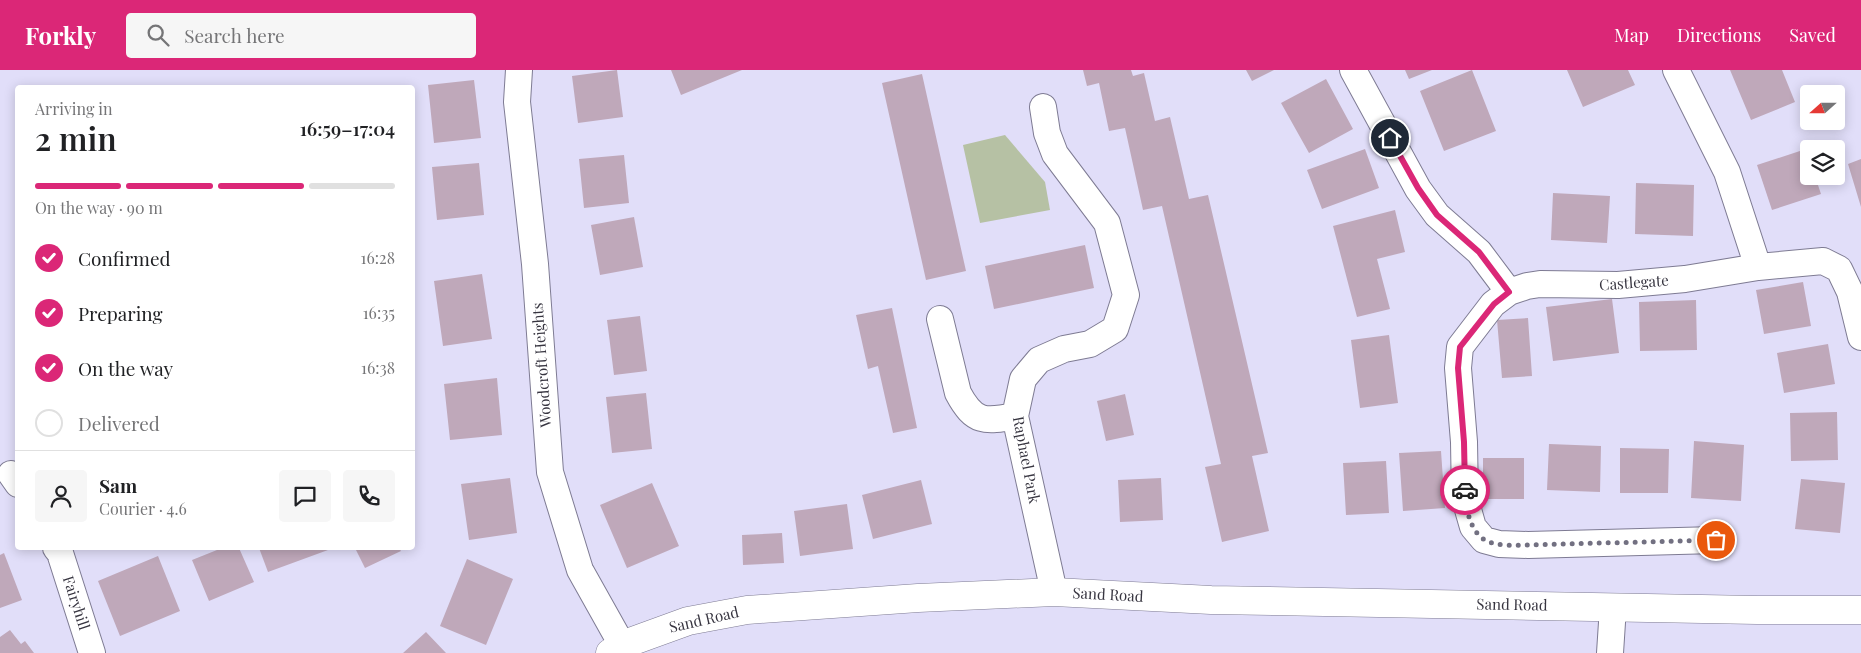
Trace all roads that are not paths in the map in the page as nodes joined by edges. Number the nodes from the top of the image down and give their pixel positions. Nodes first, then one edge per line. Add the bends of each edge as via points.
1 (519, 70) edge
2 (1353, 70) edge
3 (1676, 70) edge
4 (1043, 107) dead end
5 (1758, 267) junction
6 (1856, 290) edge
7 (1509, 292) junction
8 (940, 319) dead end
9 (1861, 337) edge
10 (1015, 416) junction
11 (1716, 540) dead end
12 (64, 550) edge
13 (1054, 592) junction
14 (1613, 607) junction
15 (1861, 610) edge
16 (616, 649) edge
17 (92, 653) edge
18 (1610, 653) edge

1 - 16 street, Woodcroft Heights via 517,102 535,264 550,472 580,570
2 - 7 street via 1418,188 1437,215 1479,252
3 - 5 street via 1727,172
4 - 10 street, Raphael Park via 1047,133 1056,154 1107,223 1126,295 1115,329 1090,344 1064,349 1039,360 1023,379
5 - 6 street, Castlegate via 1823,261 1839,269
5 - 7 street, Castlegate via 1685,279 1618,285 1540,284
6 - 9 street, Castlegate
7 - 11 street, Castlegate via 1494,304 1460,347 1458,368 1465,499 1473,528 1484,540 1499,544
8 - 10 street via 958,393 964,404 982,419 991,421
10 - 13 street, Raphael Park
12 - 17 street, Fairyhill
13 - 14 street, Sand Road via 1221,600
13 - 16 street, Sand Road via 747,610 688,621
14 - 15 street, Sand Road
14 - 18 street

